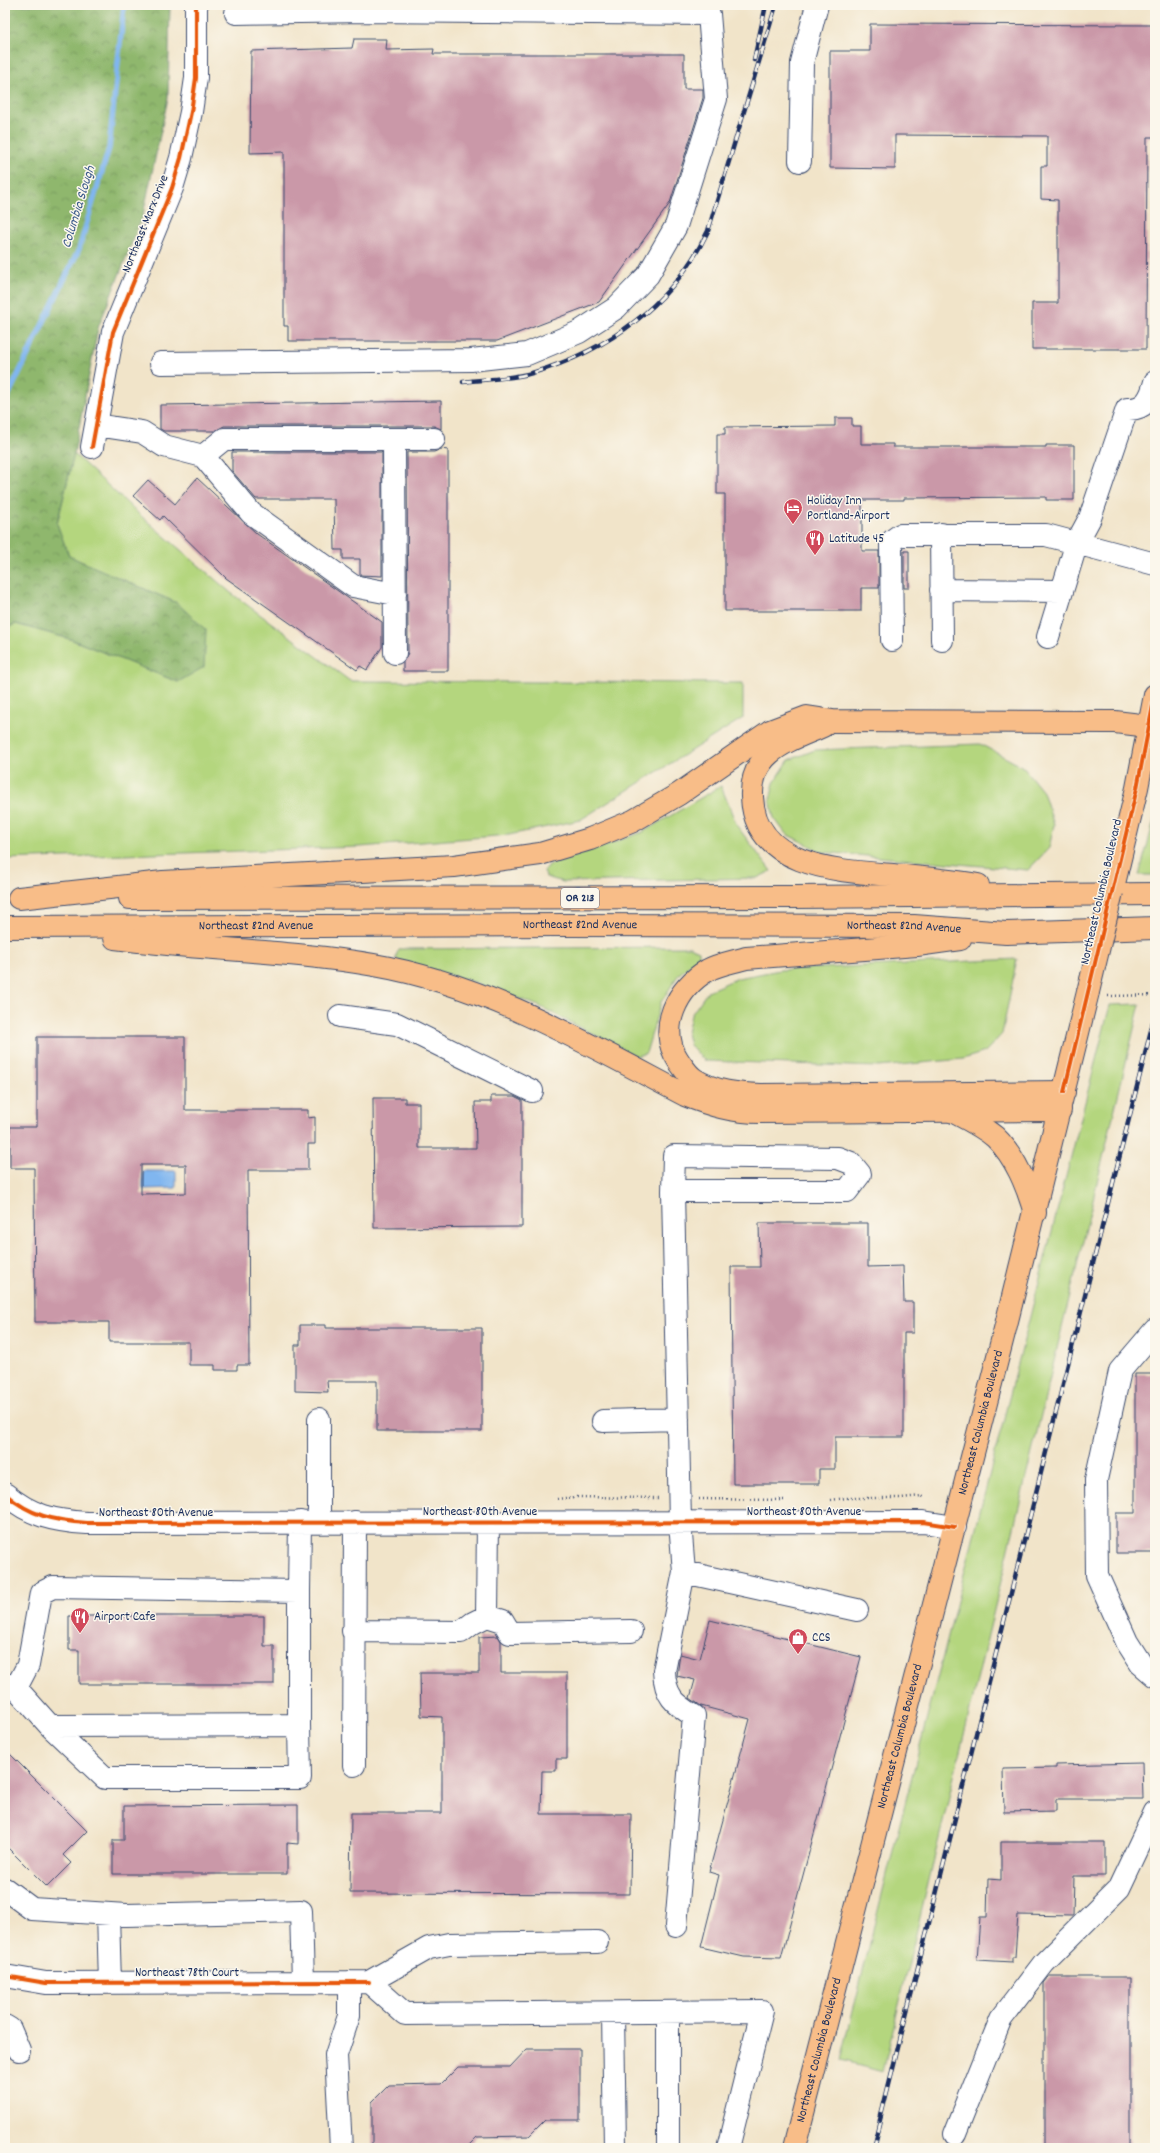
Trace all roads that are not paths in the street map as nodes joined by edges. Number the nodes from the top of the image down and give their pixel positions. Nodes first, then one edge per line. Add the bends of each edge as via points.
1 (196, 5) edge
2 (817, 5) edge
3 (368, 8) edge
4 (236, 13) dead end
5 (800, 161) dead end
6 (161, 362) dead end
7 (1155, 382) edge
8 (96, 425) junction
9 (394, 439) junction
10 (434, 439) dead end
11 (92, 447) dead end
12 (203, 456) junction
13 (941, 534) junction
14 (1077, 542) junction
15 (1155, 564) edge
16 (941, 590) junction
17 (1062, 591) junction
18 (395, 594) junction
19 (1048, 637) dead end
20 (892, 640) dead end
21 (942, 640) dead end
22 (395, 653) dead end
23 (1155, 695) edge
24 (833, 722) junction
25 (1149, 726) junction
26 (1155, 894) edge
27 (1038, 895) junction
28 (12, 898) edge
29 (5, 927) edge
30 (45, 927) junction
31 (1155, 928) edge
32 (1006, 933) junction
33 (340, 1016) dead end
34 (532, 1091) dead end
35 (1062, 1101) junction
36 (951, 1110) junction
37 (673, 1191) junction
38 (1035, 1213) junction
39 (1155, 1330) edge
40 (678, 1419) junction
41 (319, 1420) dead end
42 (603, 1421) dead end
43 (7, 1499) edge
44 (309, 1522) junction
45 (355, 1522) junction
46 (488, 1522) junction
47 (680, 1522) junction
48 (954, 1527) junction
49 (684, 1572) junction
50 (299, 1591) junction
51 (856, 1610) dead end
52 (487, 1616) junction
53 (353, 1631) junction
54 (631, 1631) dead end
55 (1155, 1676) edge
56 (11, 1686) edge
57 (299, 1725) junction
58 (50, 1726) junction
59 (354, 1765) dead end
60 (1155, 1812) edge
61 (5, 1889) edge
62 (108, 1914) junction
63 (676, 1926) dead end
64 (597, 1942) dead end
65 (5, 1976) edge
66 (303, 1982) junction
67 (359, 1982) junction
68 (110, 1983) junction
69 (668, 2012) junction
70 (613, 2013) junction
71 (5, 2026) edge
72 (19, 2050) dead end
73 (955, 2134) dead end
74 (341, 2148) edge
75 (615, 2148) edge
76 (668, 2148) edge
77 (728, 2148) edge
78 (794, 2148) edge

1 - 8 street, Northeast Marx Drive via 196,78 182,158 113,332
2 - 5 street via 802,63
3 - 4 street
3 - 6 street via 709,14 716,99 676,226 648,275 616,308 579,332 526,354 471,360
7 - 14 street via 1150,400 1135,410 1127,409 1090,518
8 - 11 street, Northeast Marx Drive
8 - 12 street via 142,432 164,446
9 - 10 street
9 - 12 street via 224,439
9 - 18 street
12 - 18 street via 251,512 347,582 353,586
13 - 14 street via 1046,535
13 - 16 street
13 - 20 street via 900,534 892,540
14 - 15 street
14 - 17 street
16 - 17 street
16 - 21 street
17 - 19 street
18 - 22 street
23 - 25 main road, Northeast Columbia Boulevard
24 - 25 main road via 1071,721
24 - 27 main road via 775,748 757,770 753,783 753,810 761,830 773,842 806,863 832,870 953,881
24 - 28 main road via 807,718 770,731 679,794 633,821 590,839 540,854 454,866 163,882
25 - 35 main road, Northeast Columbia Boulevard, bridge via 1137,788
26 - 27 main road, Northeast 82nd Avenue / OR 213
27 - 28 main road, Northeast 82nd Avenue / OR 213
29 - 30 main road, Northeast 82nd Avenue / OR 213
30 - 32 main road, Northeast 82nd Avenue / OR 213 via 914,926
30 - 36 main road via 163,945 321,957 375,965 438,981 491,999 552,1026 703,1103 732,1110
31 - 32 main road, Northeast 82nd Avenue / OR 213
32 - 35 main road via 917,945 746,958 721,965 692,983 676,1004 670,1019 674,1054 693,1079 709,1087 735,1094
33 - 34 street via 397,1024
35 - 36 main road
35 - 38 main road, Northeast Columbia Boulevard
36 - 38 main road via 980,1126 1002,1146 1021,1174
37 - 37 street via 847,1190 860,1174 851,1163 838,1158 674,1156
37 - 40 street
38 - 48 main road, Northeast Columbia Boulevard
39 - 55 street via 1120,1371 1096,1480 1097,1574 1127,1642 1141,1664
40 - 42 street
40 - 47 street
41 - 44 street
43 - 44 street, Northeast 80th Avenue via 45,1518 61,1522
44 - 45 street, Northeast 80th Avenue
44 - 50 street
45 - 46 street, Northeast 80th Avenue
45 - 53 street
46 - 47 street, Northeast 80th Avenue
46 - 52 street
47 - 48 street, Northeast 80th Avenue via 923,1522
47 - 49 street
48 - 78 main road, Northeast Columbia Boulevard
49 - 51 street
49 - 63 street via 664,1671 664,1682 675,1704 694,1716
50 - 56 street via 53,1587 41,1593 28,1665
50 - 57 street
52 - 53 street via 461,1632
52 - 54 street via 503,1621 510,1633
53 - 59 street
56 - 58 street
57 - 58 street
57 - 58 street via 300,1778 105,1778
60 - 73 street via 1119,1888 1044,1963 1002,2019
61 - 62 street via 32,1909
62 - 66 street via 301,1911
62 - 68 street
64 - 67 street via 448,1944 429,1948
65 - 68 street, Northeast 78th Court via 46,1983
66 - 67 street, Northeast 78th Court
66 - 68 street, Northeast 78th Court
67 - 70 street via 405,2014
67 - 74 street via 336,2055
69 - 70 street
69 - 76 street
69 - 77 street via 762,2011
70 - 75 street
71 - 72 street via 10,2029

